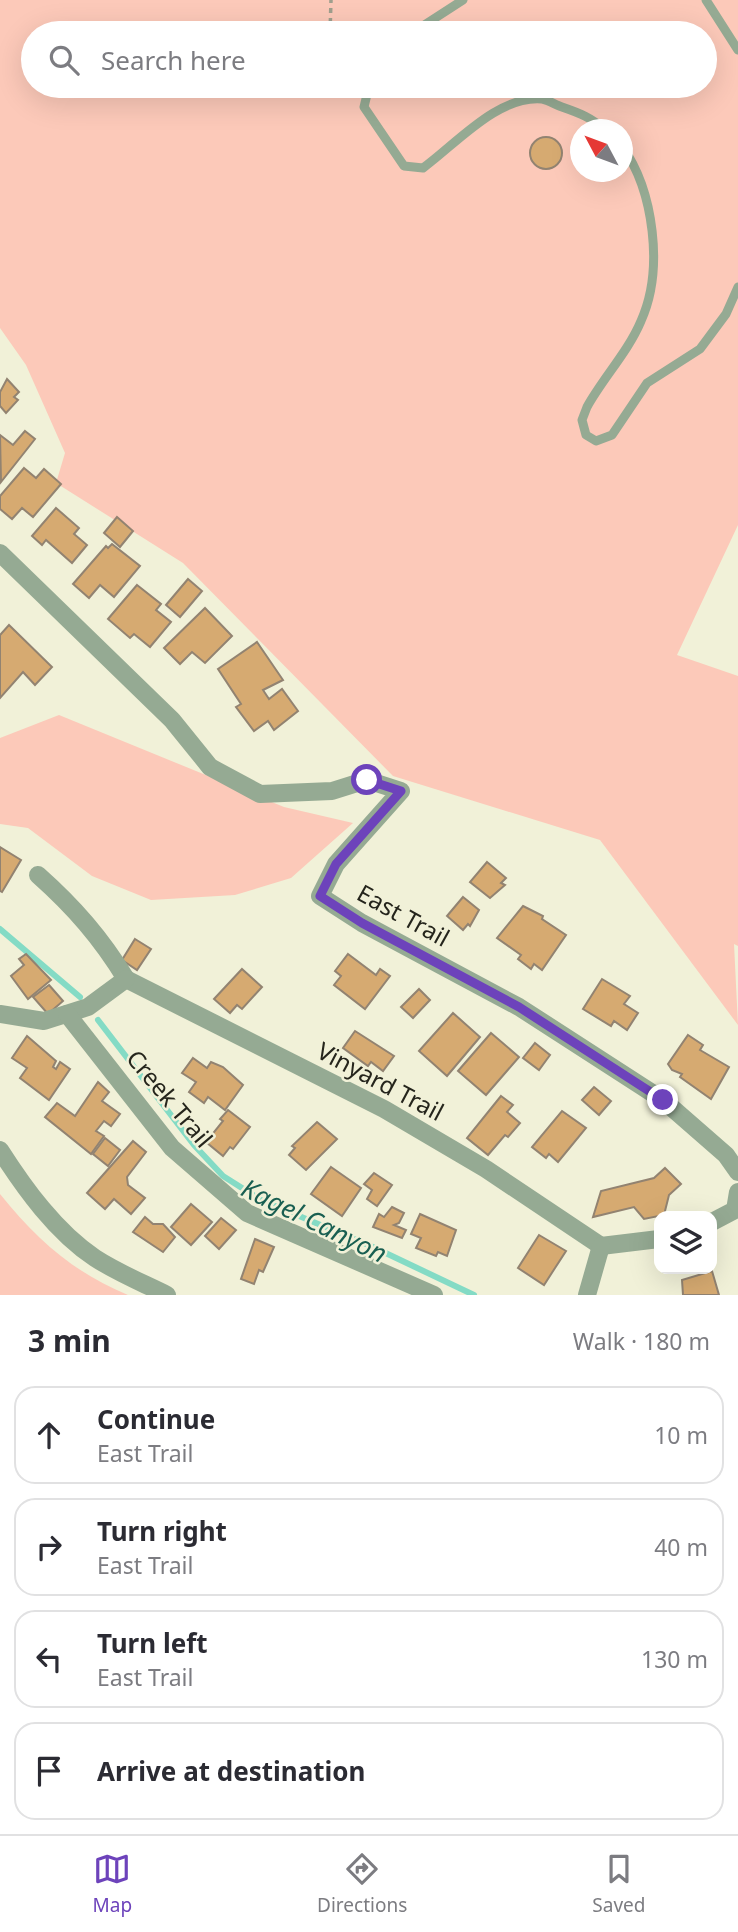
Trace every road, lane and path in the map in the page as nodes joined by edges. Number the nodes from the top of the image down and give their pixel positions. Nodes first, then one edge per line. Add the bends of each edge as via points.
1 (331, 0) edge
2 (463, 0) edge
3 (706, 0) edge
4 (330, 21) edge
5 (431, 21) edge
6 (738, 50) edge
7 (366, 98) edge
8 (593, 119) edge
9 (633, 169) edge
10 (738, 287) edge
11 (0, 553) edge
12 (38, 875) dead end
13 (126, 979) junction
14 (0, 1014) edge
15 (67, 1014) junction
16 (0, 1150) edge
17 (738, 1172) edge
18 (738, 1192) edge
19 (717, 1219) edge
20 (654, 1240) edge
21 (601, 1246) junction
22 (167, 1295) edge
23 (433, 1295) edge
24 (587, 1295) edge

1 - 4 path
2 - 5 lane
3 - 6 lane
7 - 8 lane via 364,107 404,166 423,168 479,121 512,104 542,99
9 - 10 lane via 647,198 653,227 649,293 642,320 587,407 582,420 586,435 596,441 612,435 646,383 700,349 726,314
11 - 17 street, East Trail via 172,720 210,767 260,794 332,791 367,780 401,791 336,864 320,896 519,1007 663,1100 726,1155
12 - 13 street via 101,937
13 - 15 street via 88,1007
13 - 21 street, Vinyard Trail via 384,1109 486,1169
14 - 15 street via 44,1021
15 - 23 street, Creek Trail via 172,1148 247,1213
16 - 22 street via 75,1242 117,1272
18 - 19 street via 735,1210
20 - 21 street
21 - 24 street

